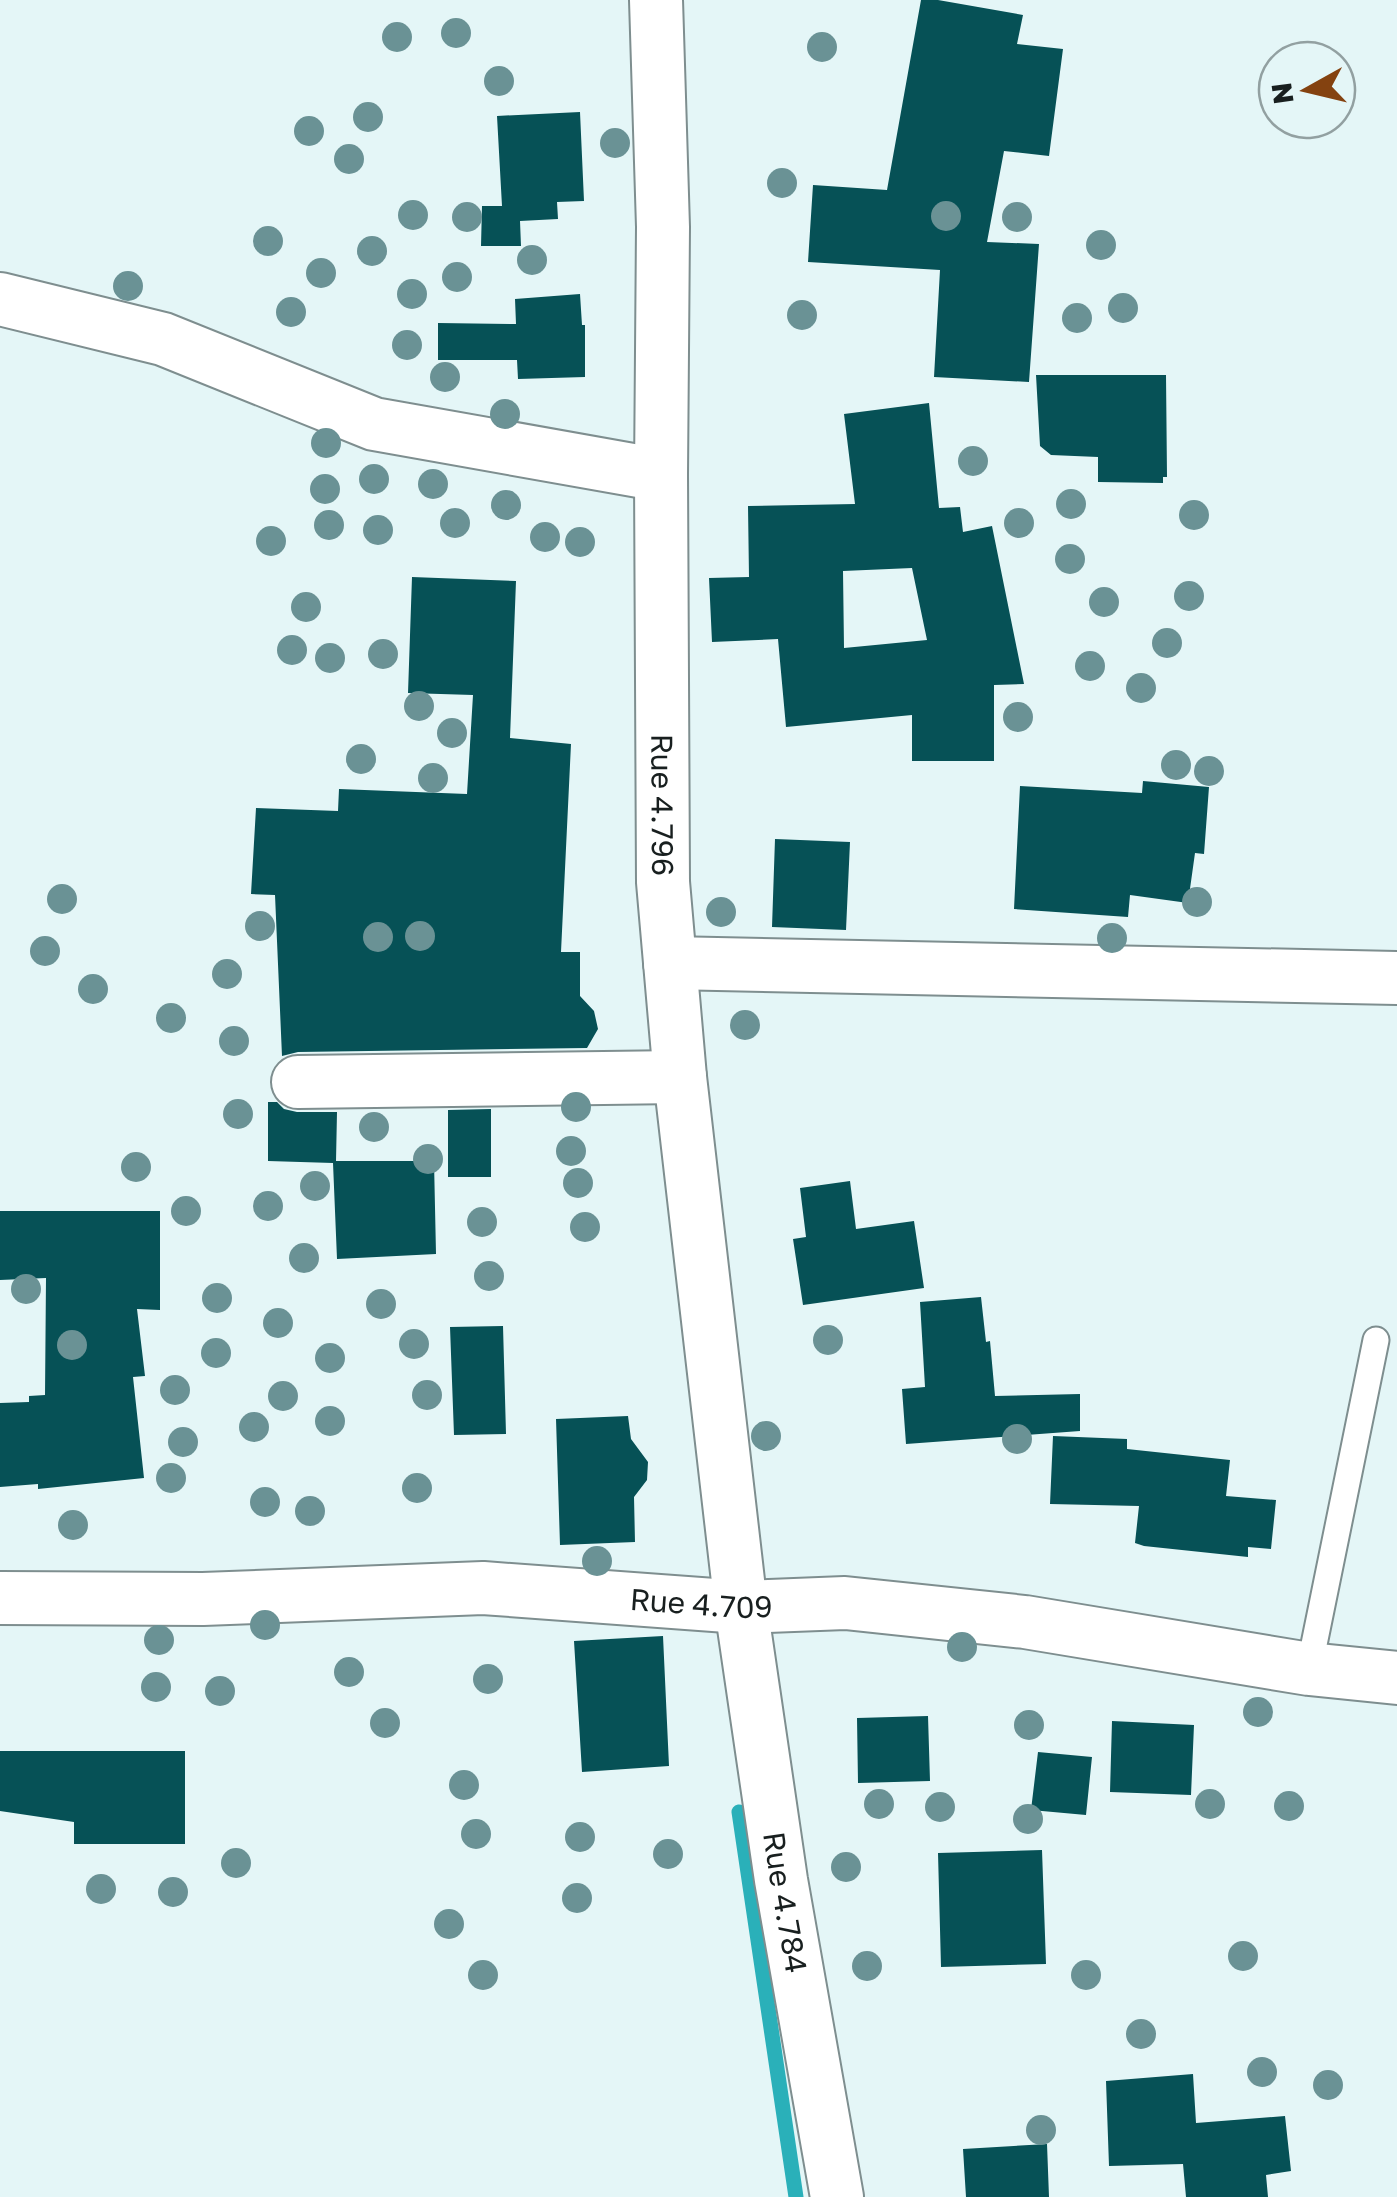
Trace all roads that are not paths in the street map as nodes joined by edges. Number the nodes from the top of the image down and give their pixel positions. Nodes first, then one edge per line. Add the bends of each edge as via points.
1 (656, 0) edge
2 (0, 299) edge
3 (661, 475) junction
4 (670, 963) junction
5 (1397, 978) edge
6 (680, 1077) junction
7 (298, 1082) dead end
8 (1376, 1340) dead end
9 (0, 1598) edge
10 (742, 1607) junction
11 (1309, 1669) junction
12 (1397, 1678) edge
13 (837, 2197) edge

1 - 3 street, Rue 4.796 via 664,227
2 - 3 street via 163,339 374,424
3 - 4 street, Rue 4.796 via 663,882
4 - 5 street
4 - 6 street, Rue 4.796
6 - 7 street
6 - 10 street, Rue 4.796
8 - 11 lane
9 - 10 street, Rue 4.709 via 202,1599 483,1588
10 - 11 street, Rue 4.709 via 912,1608
10 - 13 street, Rue 4.784 via 780,1880
11 - 12 street, Rue 4.709

